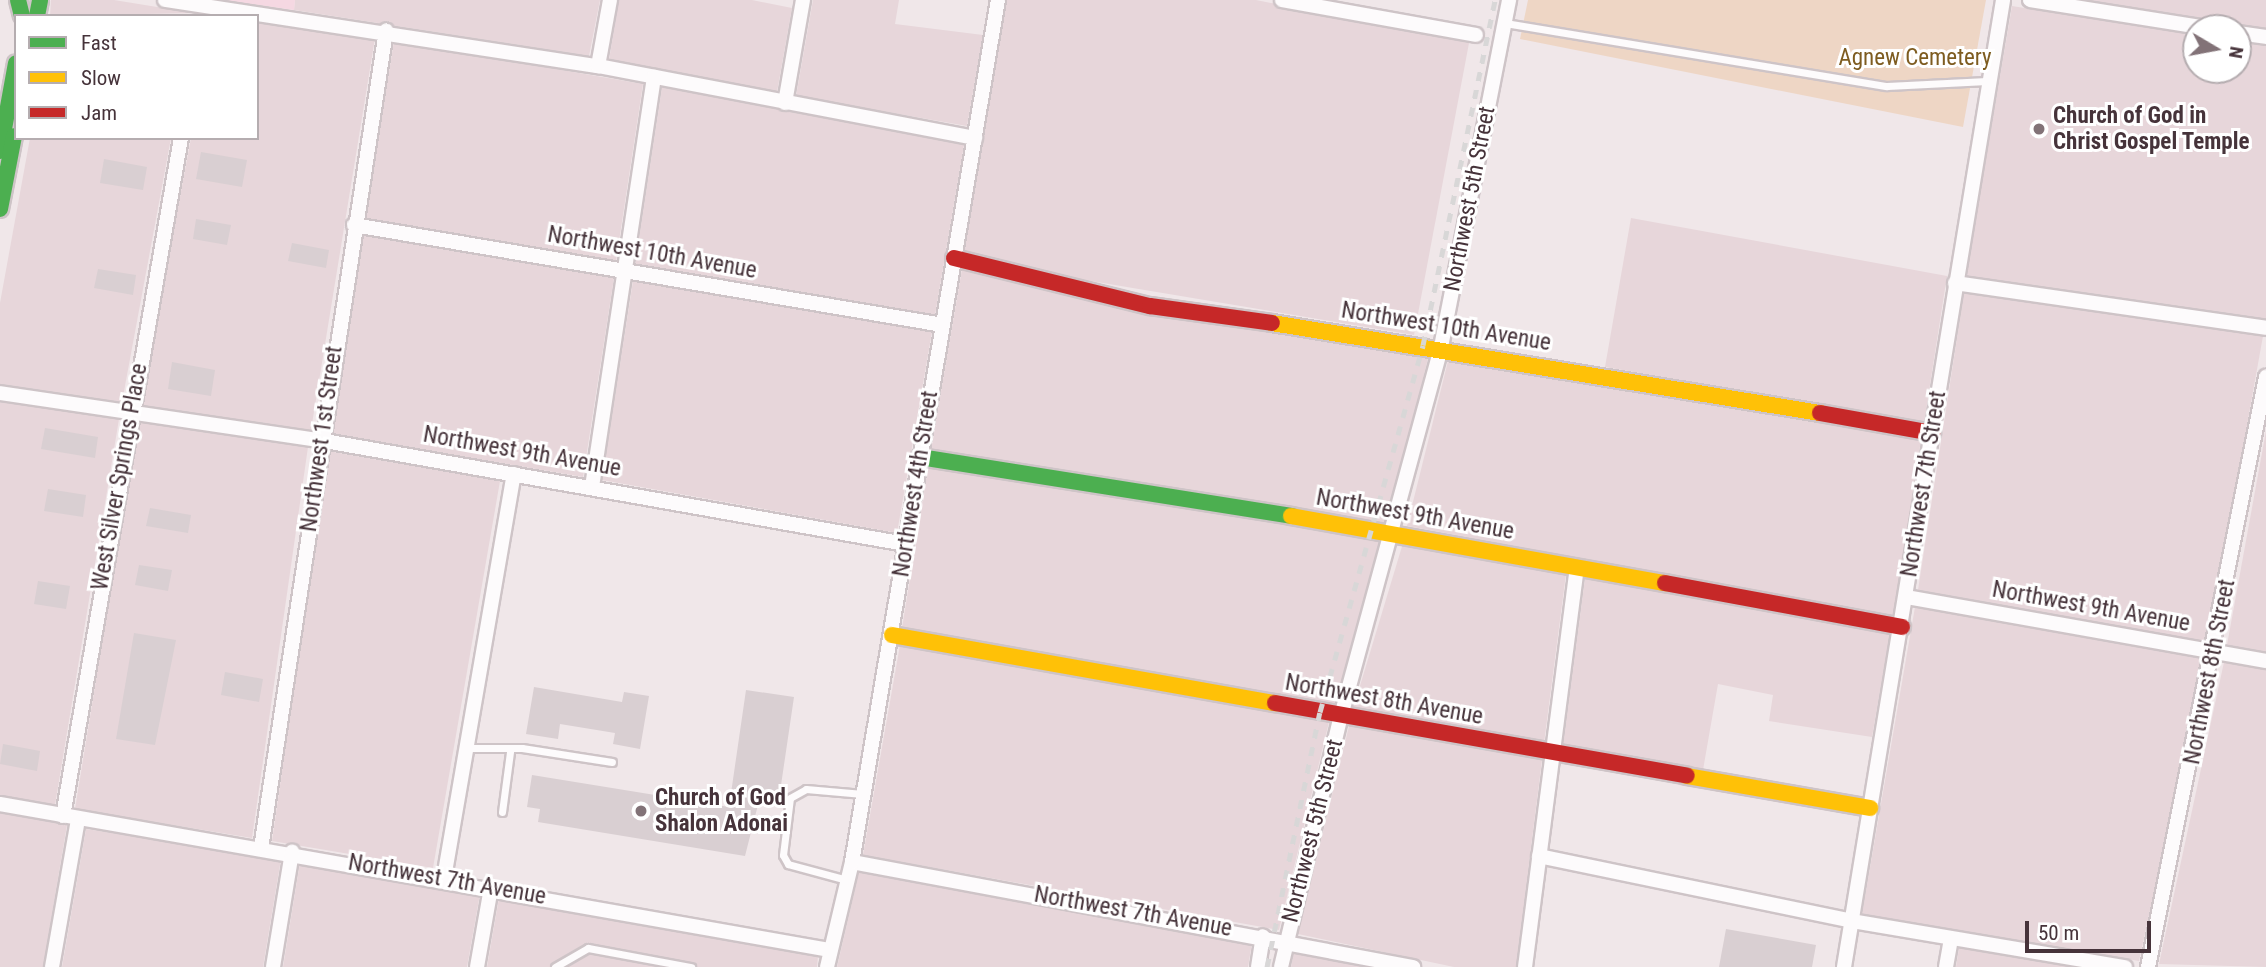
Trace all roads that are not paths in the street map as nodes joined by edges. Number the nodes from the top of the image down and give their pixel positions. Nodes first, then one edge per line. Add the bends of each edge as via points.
1 (166, 0) edge
2 (610, 0) edge
3 (803, 0) edge
4 (999, 0) edge
5 (1282, 0) edge
6 (1509, 0) edge
7 (2003, 0) edge
8 (2030, 0) edge
9 (205, 11) edge
10 (232, 14) edge
11 (259, 17) edge
12 (1505, 23) junction
13 (2182, 24) edge
14 (386, 31) junction
15 (1476, 35) dead end
16 (598, 66) junction
17 (14, 74) edge
18 (654, 77) junction
19 (1987, 82) junction
20 (785, 103) junction
21 (14, 138) edge
22 (975, 138) junction
23 (181, 140) edge
24 (0, 151) edge
25 (0, 178) edge
26 (1, 206) edge
27 (354, 225) junction
28 (954, 258) junction
29 (624, 271) junction
30 (1955, 283) junction
31 (943, 325) junction
32 (2266, 328) edge
33 (1441, 347) junction
34 (2266, 377) edge
35 (0, 393) edge
36 (130, 412) junction
37 (1932, 433) junction
38 (319, 440) junction
39 (920, 457) junction
40 (514, 474) junction
41 (592, 487) junction
42 (1395, 533) junction
43 (905, 544) junction
44 (1577, 568) junction
45 (1907, 597) junction
46 (1902, 627) junction
47 (892, 635) junction
48 (2216, 652) junction
49 (2266, 662) edge
50 (1341, 716) junction
51 (467, 748) junction
52 (510, 752) junction
53 (1553, 753) junction
54 (612, 762) dead end
55 (864, 794) junction
56 (0, 804) edge
57 (1870, 808) junction
58 (502, 812) dead end
59 (71, 817) junction
60 (261, 848) junction
61 (292, 852) junction
62 (1539, 856) junction
63 (852, 862) junction
64 (444, 878) junction
65 (847, 880) junction
66 (491, 888) junction
67 (1852, 921) junction
68 (1263, 936) junction
69 (1951, 938) junction
70 (1287, 940) junction
71 (831, 950) junction
72 (52, 967) edge
73 (273, 967) edge
74 (477, 967) edge
75 (555, 967) edge
76 (691, 967) edge
77 (827, 967) edge
78 (1258, 967) edge
79 (1281, 967) edge
80 (1413, 967) edge
81 (1525, 967) edge
82 (1844, 967) edge
83 (1946, 967) edge
84 (2125, 967) edge
85 (2148, 967) edge

1 - 9 street
2 - 16 street
3 - 20 street
4 - 22 street, Northwest 4th Street
5 - 15 street
6 - 12 street, Northwest 5th Street
7 - 19 street, Northwest 7th Street
8 - 13 street
9 - 10 street
11 - 14 street
12 - 19 lane via 1887,86
12 - 33 street, Northwest 5th Street
14 - 16 street
14 - 27 street, Northwest 1st Street
16 - 18 street
17 - 24 street
18 - 20 street
18 - 29 street
19 - 30 street, Northwest 7th Street
20 - 22 street
21 - 26 street
22 - 28 street, Northwest 4th Street
23 - 36 street, West Silver Springs Place
25 - 26 street
27 - 29 street, Northwest 10th Avenue
27 - 38 street, Northwest 1st Street
28 - 31 street, Northwest 4th Street
28 - 33 street, Northwest 10th Avenue via 1150,306
29 - 31 street, Northwest 10th Avenue
29 - 41 street
30 - 32 street
30 - 37 street, Northwest 7th Street
31 - 39 street, Northwest 4th Street
33 - 37 street, Northwest 10th Avenue
33 - 42 street, Northwest 5th Street
34 - 48 street, Northwest 8th Street
35 - 36 street, Northwest 9th Avenue
36 - 38 street, Northwest 9th Avenue
36 - 59 street, West Silver Springs Place
37 - 45 street, Northwest 7th Street
38 - 40 street, Northwest 9th Avenue
38 - 60 street, Northwest 1st Street
39 - 42 street, Northwest 9th Avenue
39 - 43 street, Northwest 4th Street
40 - 41 street, Northwest 9th Avenue
40 - 51 street
41 - 43 street, Northwest 9th Avenue
42 - 44 street, Northwest 9th Avenue
42 - 50 street, Northwest 5th Street
43 - 47 street, Northwest 4th Street
44 - 46 street, Northwest 9th Avenue
44 - 53 street
45 - 46 street, Northwest 7th Street
45 - 48 street, Northwest 9th Avenue
46 - 57 street, Northwest 7th Street
47 - 50 street, Northwest 8th Avenue
47 - 55 street, Northwest 4th Street
48 - 49 street, Northwest 9th Avenue
48 - 85 street, Northwest 8th Street
50 - 53 street, Northwest 8th Avenue
50 - 70 street, Northwest 5th Street
51 - 52 lane
51 - 64 street
52 - 54 lane via 522,748
52 - 58 lane
53 - 57 street, Northwest 8th Avenue
53 - 62 street
55 - 63 street, Northwest 4th Street
55 - 65 lane via 806,789 790,798 788,864
56 - 59 street, Northwest 7th Avenue
57 - 67 street, Northwest 7th Street
59 - 60 street, Northwest 7th Avenue
59 - 72 street, West Silver Springs Place
60 - 61 street, Northwest 7th Avenue
61 - 64 street, Northwest 7th Avenue
61 - 73 street
62 - 67 street
62 - 81 street
63 - 65 street, Northwest 4th Street
63 - 68 street, Northwest 7th Avenue
64 - 66 street, Northwest 7th Avenue
65 - 71 street, Northwest 4th Street
66 - 71 street, Northwest 7th Avenue
66 - 74 street
67 - 69 street
67 - 82 street, Northwest 7th Street
68 - 70 street, Northwest 7th Avenue
68 - 78 street, Northwest 5th Street
69 - 83 street
69 - 84 street
70 - 79 street, Northwest 5th Street
70 - 80 street, Northwest 7th Avenue
71 - 77 street, Northwest 4th Street
75 - 76 lane via 588,948

